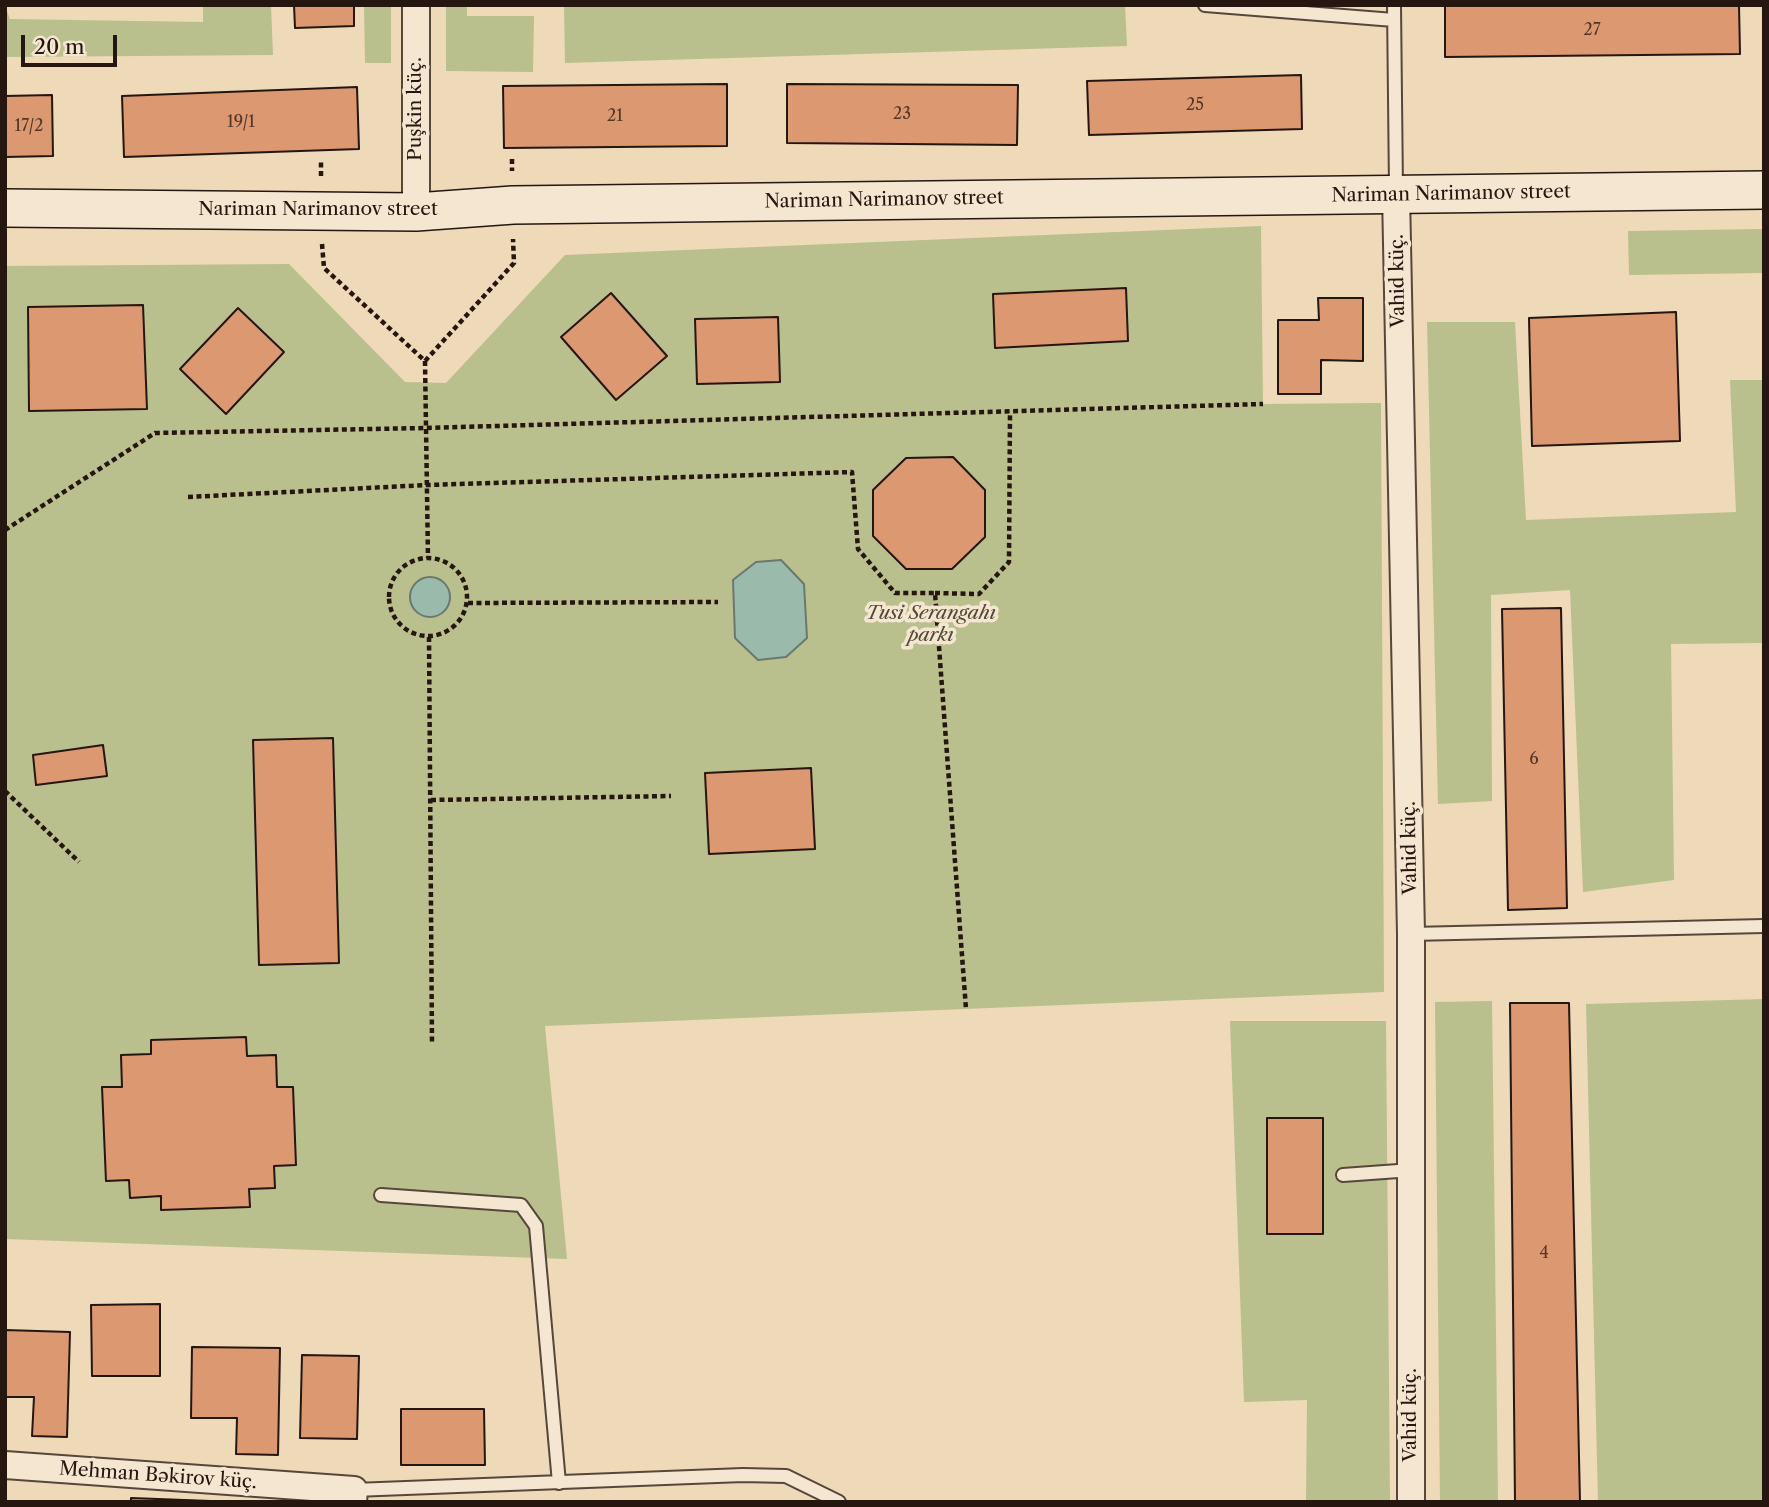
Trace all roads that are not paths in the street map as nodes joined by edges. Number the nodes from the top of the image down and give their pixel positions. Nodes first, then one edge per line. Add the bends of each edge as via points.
1 (415, 5) edge
2 (1205, 5) edge
3 (1394, 5) edge
4 (1394, 20) junction
5 (1764, 190) edge
6 (1396, 194) junction
7 (5, 208) edge
8 (416, 212) junction
9 (1764, 926) edge
10 (1411, 934) junction
11 (1412, 1170) junction
12 (1343, 1175) dead end
13 (381, 1195) dead end
14 (5, 1465) edge
15 (559, 1483) junction
16 (353, 1496) edge
17 (839, 1502) edge
18 (1410, 1502) edge

1 - 8 street, Puşkin küç.
2 - 4 lane
3 - 4 lane
4 - 6 lane
5 - 6 street, Nariman Narimanov street
6 - 8 street, Nariman Narimanov street via 513,205
6 - 10 street, Vahid küç.
7 - 8 street, Nariman Narimanov street
9 - 10 lane
10 - 11 street, Vahid küç.
11 - 12 lane
11 - 18 street, Vahid küç.
13 - 15 lane via 521,1205 536,1226
14 - 16 street, Mehman Bəkirov küç.
15 - 16 lane
15 - 17 lane via 786,1476

